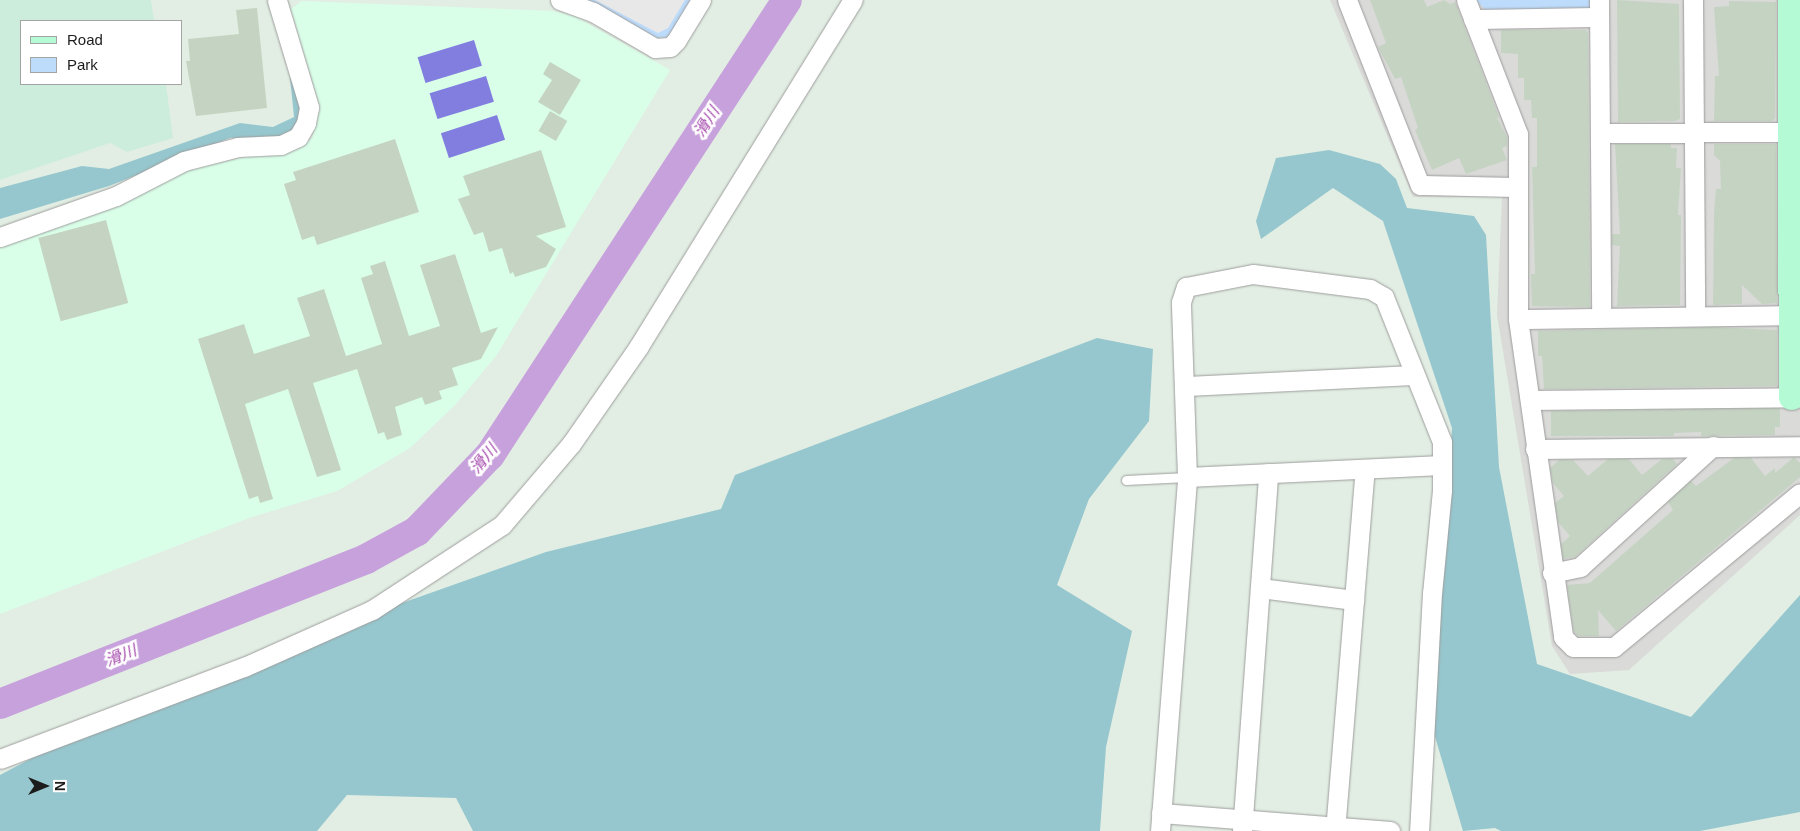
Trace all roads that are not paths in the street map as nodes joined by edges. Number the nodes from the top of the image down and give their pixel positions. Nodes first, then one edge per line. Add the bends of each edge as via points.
1 (277, 0) edge
2 (560, 0) edge
3 (701, 0) edge
4 (854, 0) edge
5 (1347, 0) edge
6 (1466, 0) edge
7 (1693, 0) edge
8 (1791, 0) edge
9 (1599, 8) edge
10 (1473, 19) junction
11 (1601, 132) junction
12 (1694, 132) junction
13 (1796, 132) edge
14 (1517, 187) junction
15 (1796, 218) edge
16 (0, 237) edge
17 (1796, 315) edge
18 (1695, 316) junction
19 (1601, 317) junction
20 (1518, 319) junction
21 (1414, 375) junction
22 (1186, 386) junction
23 (1796, 397) edge
24 (1530, 400) junction
25 (1713, 446) junction
26 (1800, 446) edge
27 (1535, 449) junction
28 (1442, 465) junction
29 (1365, 469) junction
30 (1268, 473) junction
31 (1187, 477) junction
32 (1126, 480) dead end
33 (1800, 493) edge
34 (1552, 574) junction
35 (1260, 588) junction
36 (1354, 600) junction
37 (0, 759) edge
38 (1160, 822) edge
39 (1243, 825) edge
40 (1335, 829) edge
41 (1390, 831) edge
42 (1419, 831) edge

1 - 16 street via 309,107 306,123 298,137 281,145 238,147 184,161 116,196
2 - 3 street via 593,12 655,48 670,47 676,41
4 - 37 street via 639,346 571,444 502,525 372,610 244,667
5 - 14 street via 1420,185
6 - 10 street
7 - 12 street
8 - 13 street
9 - 10 street
9 - 11 street
10 - 14 street via 1518,134
11 - 12 street
11 - 19 street
12 - 13 street
12 - 18 street
13 - 15 street
14 - 20 street
15 - 17 street
17 - 18 street
17 - 23 street
18 - 19 street
19 - 20 street
20 - 24 street
21 - 22 street
21 - 22 street via 1384,297 1370,289 1253,274 1186,287 1181,302
21 - 28 street via 1442,442
22 - 31 street
23 - 24 street
24 - 27 street
25 - 26 street
25 - 27 street
25 - 34 street via 1580,568
27 - 34 street
28 - 29 street
28 - 42 street
29 - 30 street
29 - 36 street
30 - 31 street
30 - 35 street
31 - 32 lane
31 - 38 street
33 - 34 street via 1614,647 1573,647 1562,637
35 - 36 street
35 - 39 street
36 - 40 street
38 - 39 street
39 - 40 street
40 - 41 street

